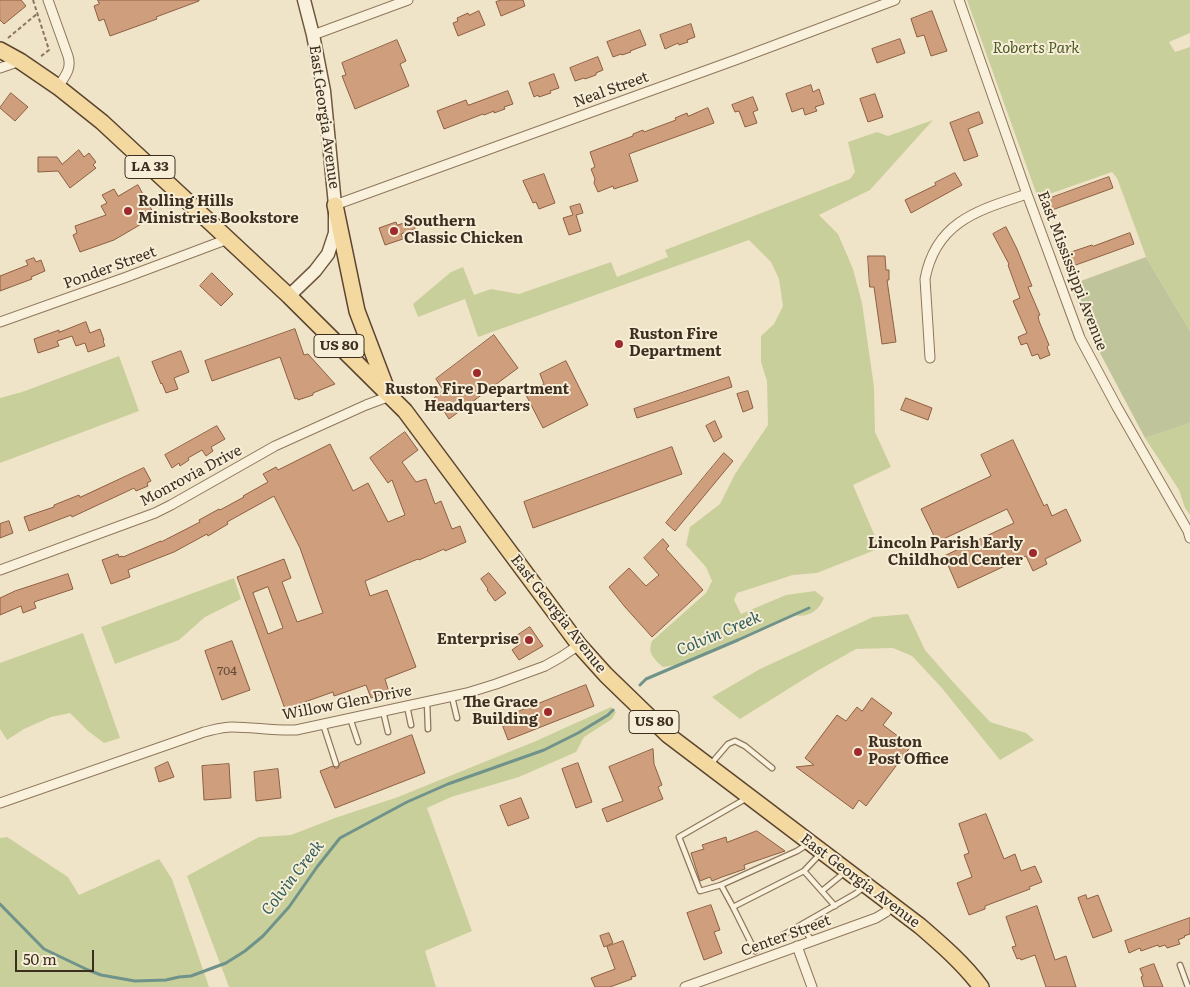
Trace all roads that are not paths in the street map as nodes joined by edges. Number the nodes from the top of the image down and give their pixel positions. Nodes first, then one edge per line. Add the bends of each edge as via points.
1 (48, 0) edge
2 (304, 0) edge
3 (408, 0) edge
4 (895, 0) edge
5 (959, 0) edge
6 (313, 35) junction
7 (4, 44) edge
8 (20, 61) junction
9 (0, 68) edge
10 (58, 87) junction
11 (1027, 194) junction
12 (336, 205) junction
13 (228, 239) junction
14 (289, 296) junction
15 (0, 322) edge
16 (930, 358) dead end
17 (390, 396) junction
18 (1190, 538) edge
19 (0, 570) edge
20 (580, 645) junction
21 (452, 697) junction
22 (427, 702) junction
23 (407, 706) junction
24 (382, 711) junction
25 (350, 718) junction
26 (457, 718) dead end
27 (323, 724) junction
28 (411, 725) dead end
29 (428, 729) dead end
30 (388, 732) dead end
31 (358, 742) dead end
32 (336, 764) dead end
33 (708, 766) junction
34 (772, 768) dead end
35 (749, 797) junction
36 (0, 803) edge
37 (816, 847) junction
38 (846, 870) junction
39 (804, 871) junction
40 (721, 885) junction
41 (866, 885) junction
42 (822, 891) junction
43 (892, 904) junction
44 (835, 906) junction
45 (733, 907) junction
46 (801, 925) junction
47 (812, 941) junction
48 (797, 946) junction
49 (1180, 965) dead end
50 (686, 987) edge
51 (812, 987) edge
52 (981, 987) edge
53 (1188, 987) edge

1 - 10 street via 70,64
2 - 6 main road, East Georgia Avenue
3 - 6 street
4 - 12 street, Neal Street
5 - 11 street, East Mississippi Avenue
6 - 12 main road, East Georgia Avenue via 324,91
7 - 8 main road, LA 33
8 - 9 street
8 - 10 main road, LA 33
10 - 13 main road, LA 33 via 102,122
11 - 16 street via 983,209 950,230 941,240 925,279
11 - 18 street, East Mississippi Avenue via 1080,338
12 - 14 main road, East Georgia Avenue via 335,233 328,254 315,272
12 - 17 main road via 357,311
13 - 14 main road, LA 33
13 - 15 street, Ponder Street
14 - 17 main road, East Georgia Avenue / US 80
17 - 19 street, Monrovia Drive via 274,446 155,513
17 - 20 main road, East Georgia Avenue / US 80 via 405,411
20 - 21 street, Willow Glen Drive via 545,666
20 - 33 main road, East Georgia Avenue / US 80 via 637,706
21 - 22 street, Willow Glen Drive
21 - 26 lane
22 - 23 street, Willow Glen Drive
22 - 29 lane
23 - 24 street, Willow Glen Drive
23 - 28 lane
24 - 25 street, Willow Glen Drive
24 - 30 lane
25 - 27 street, Willow Glen Drive
25 - 31 lane
27 - 32 lane
27 - 36 street, Willow Glen Drive via 284,731 229,727 204,732
33 - 34 lane via 728,744 735,742
33 - 35 main road, East Georgia Avenue / US 80
35 - 37 main road, East Georgia Avenue / US 80
35 - 40 lane via 679,837 700,891
37 - 38 main road, East Georgia Avenue / US 80
37 - 39 lane
37 - 40 lane
38 - 41 main road, East Georgia Avenue / US 80
38 - 42 lane
39 - 42 lane
39 - 45 lane
40 - 45 lane
41 - 43 main road, East Georgia Avenue / US 80
41 - 44 lane
42 - 44 lane
43 - 47 street, Center Street via 876,918
43 - 52 main road, East Georgia Avenue / US 80 via 942,945
44 - 46 lane
45 - 46 lane via 755,951
46 - 47 lane
47 - 48 street, Center Street
48 - 50 street, Center Street
48 - 51 street
49 - 53 lane

